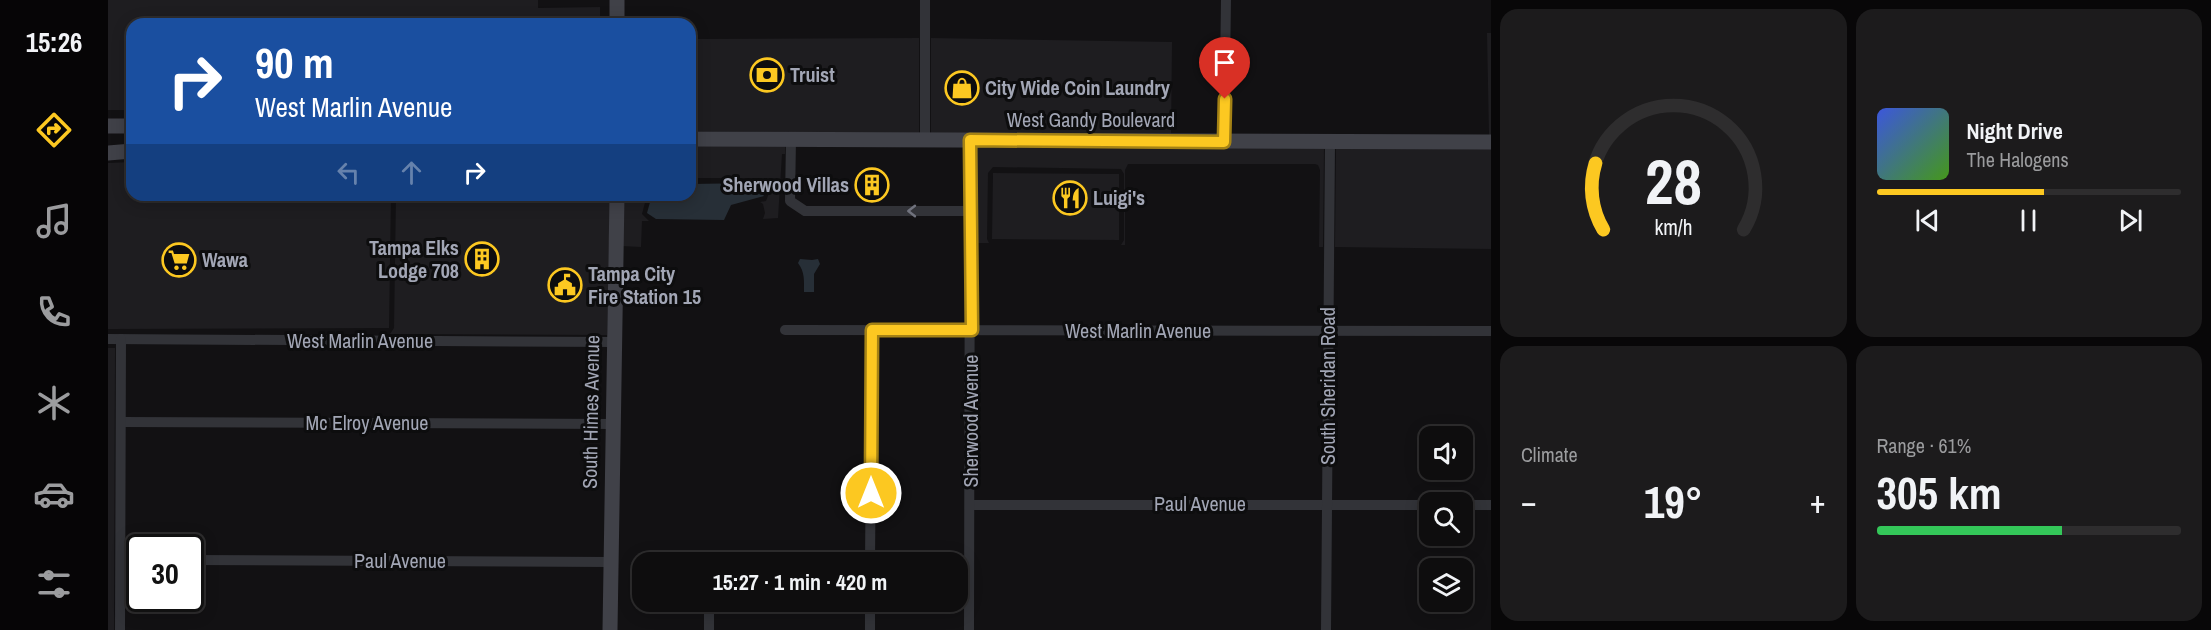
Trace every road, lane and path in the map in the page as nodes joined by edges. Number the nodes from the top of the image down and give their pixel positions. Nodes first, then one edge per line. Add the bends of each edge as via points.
1 (617, 0) edge
2 (925, 0) edge
3 (1226, 0) edge
4 (617, 18) edge
5 (108, 126) edge
6 (126, 126) edge
7 (696, 139) edge
8 (791, 139) junction
9 (925, 140) junction
10 (970, 140) junction
11 (1224, 142) junction
12 (1330, 142) junction
13 (1491, 142) edge
14 (126, 152) edge
15 (108, 153) edge
16 (616, 201) edge
17 (971, 211) junction
18 (785, 330) dead end
19 (872, 330) junction
20 (972, 330) junction
21 (1328, 331) junction
22 (1491, 332) edge
23 (108, 339) edge
24 (121, 339) junction
25 (613, 342) junction
26 (122, 422) junction
27 (612, 424) junction
28 (1328, 504) junction
29 (971, 505) junction
30 (1419, 505) edge
31 (1473, 505) edge
32 (1491, 505) edge
33 (870, 552) edge
34 (121, 560) junction
35 (126, 560) edge
36 (204, 560) edge
37 (610, 562) junction
38 (709, 612) edge
39 (870, 612) edge
40 (120, 630) edge
41 (610, 630) edge
42 (709, 630) edge
43 (870, 630) edge
44 (969, 630) edge
45 (1326, 630) edge

1 - 4 main road
2 - 9 street
3 - 11 street
5 - 6 main road
7 - 8 main road, West Gandy Boulevard
8 - 9 main road, West Gandy Boulevard
17 -> 8 street via 805,211 790,201
9 - 10 main road, West Gandy Boulevard
10 - 11 main road, West Gandy Boulevard
10 - 17 street, Sherwood Avenue
11 - 12 main road, West Gandy Boulevard
12 - 13 main road, West Gandy Boulevard
12 - 21 street, South Sheridan Road
14 - 15 main road
16 - 25 main road, South Himes Avenue
17 - 20 street, Sherwood Avenue
18 - 19 street, West Marlin Avenue
19 - 20 street, West Marlin Avenue
19 - 33 street
20 - 21 street, West Marlin Avenue
20 - 29 street, Sherwood Avenue
21 - 22 street, West Marlin Avenue
21 - 28 street, South Sheridan Road
23 - 24 street, West Marlin Avenue
24 - 25 street, West Marlin Avenue
24 - 26 street
25 - 27 main road, South Himes Avenue
26 - 27 street, Mc Elroy Avenue
26 - 34 street
27 - 37 main road, South Himes Avenue
28 - 29 street, Paul Avenue
28 - 30 street, Paul Avenue
28 - 45 street, South Sheridan Road
29 - 44 street, Sherwood Avenue
31 - 32 street
34 - 35 street
34 - 40 street
36 - 37 street, Paul Avenue
37 - 41 main road, South Himes Avenue
38 - 42 street
39 - 43 street

